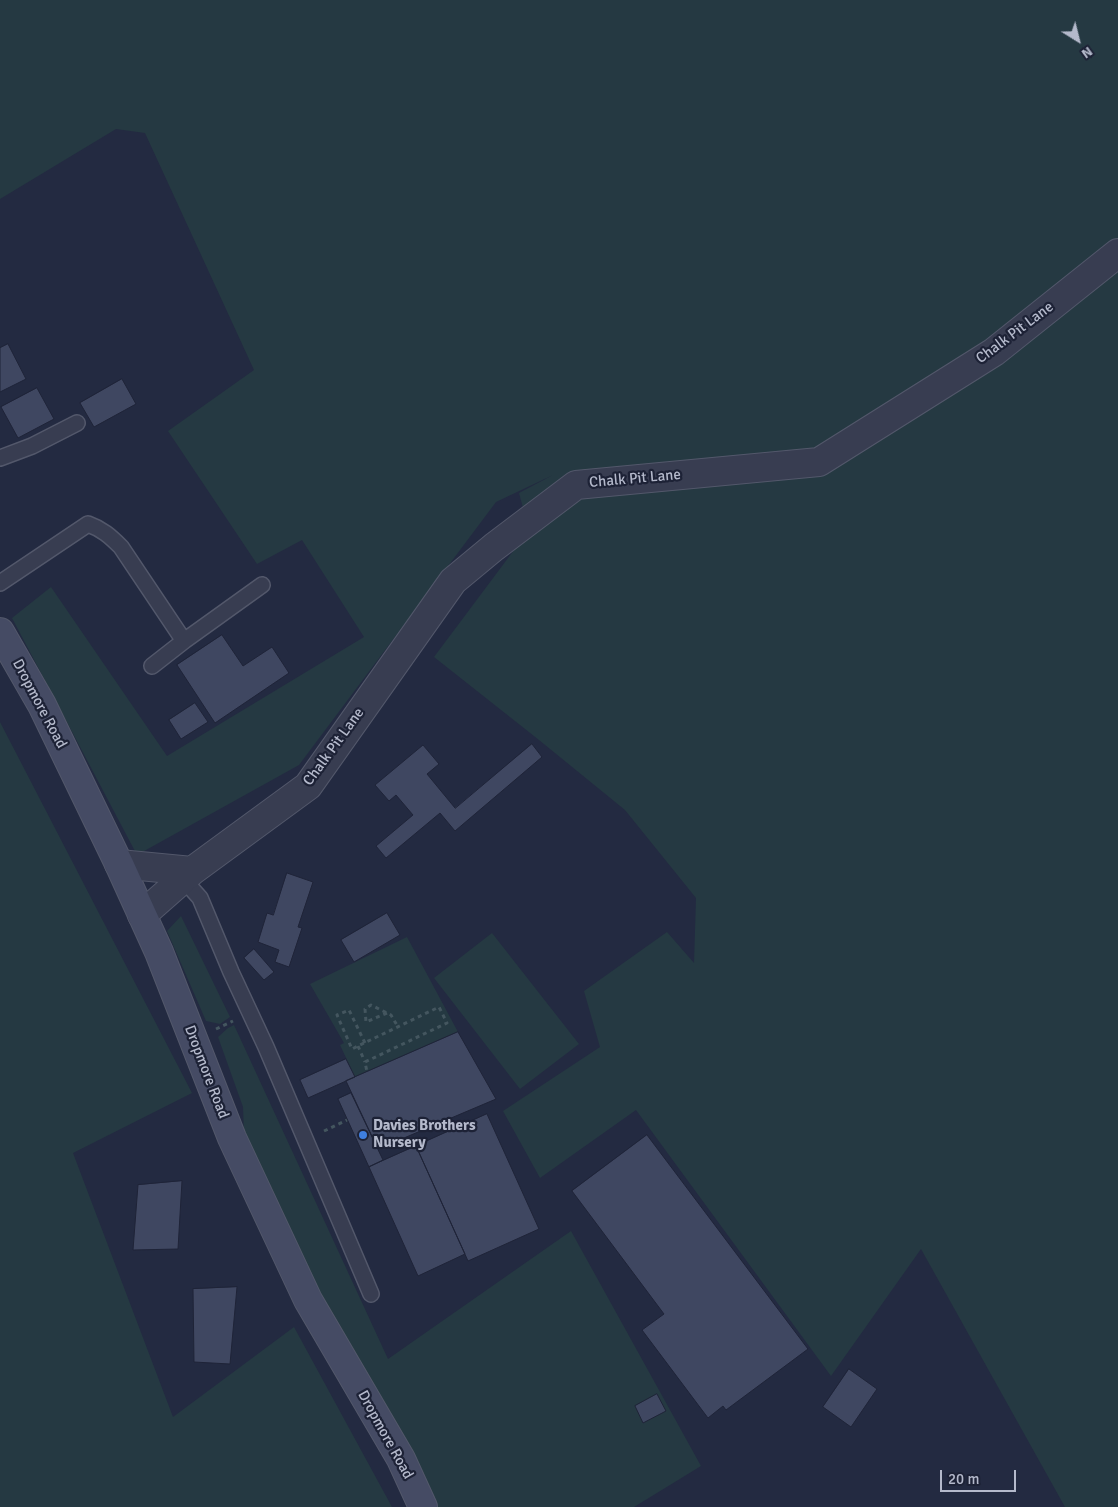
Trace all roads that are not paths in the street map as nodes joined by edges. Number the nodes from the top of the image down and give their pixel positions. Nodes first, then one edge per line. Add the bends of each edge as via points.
1 (1118, 253) edge
2 (77, 423) dead end
3 (0, 458) edge
4 (0, 582) edge
5 (262, 585) dead end
6 (0, 632) edge
7 (184, 641) junction
8 (152, 666) dead end
9 (119, 864) junction
10 (188, 875) junction
11 (142, 915) junction
12 (371, 1294) dead end
13 (423, 1507) edge

1 - 10 street, Chalk Pit Lane via 994,352 819,462 576,485 453,582 308,786
2 - 3 lane
4 - 7 lane via 88,524 109,534 121,547
5 - 7 lane
6 - 9 street, Dropmore Road via 42,705
7 - 8 lane
9 - 10 street
9 - 11 street, Dropmore Road
10 - 11 street, Chalk Pit Lane
10 - 12 lane via 266,1047
11 - 13 street, Dropmore Road via 232,1138 308,1300 401,1459

